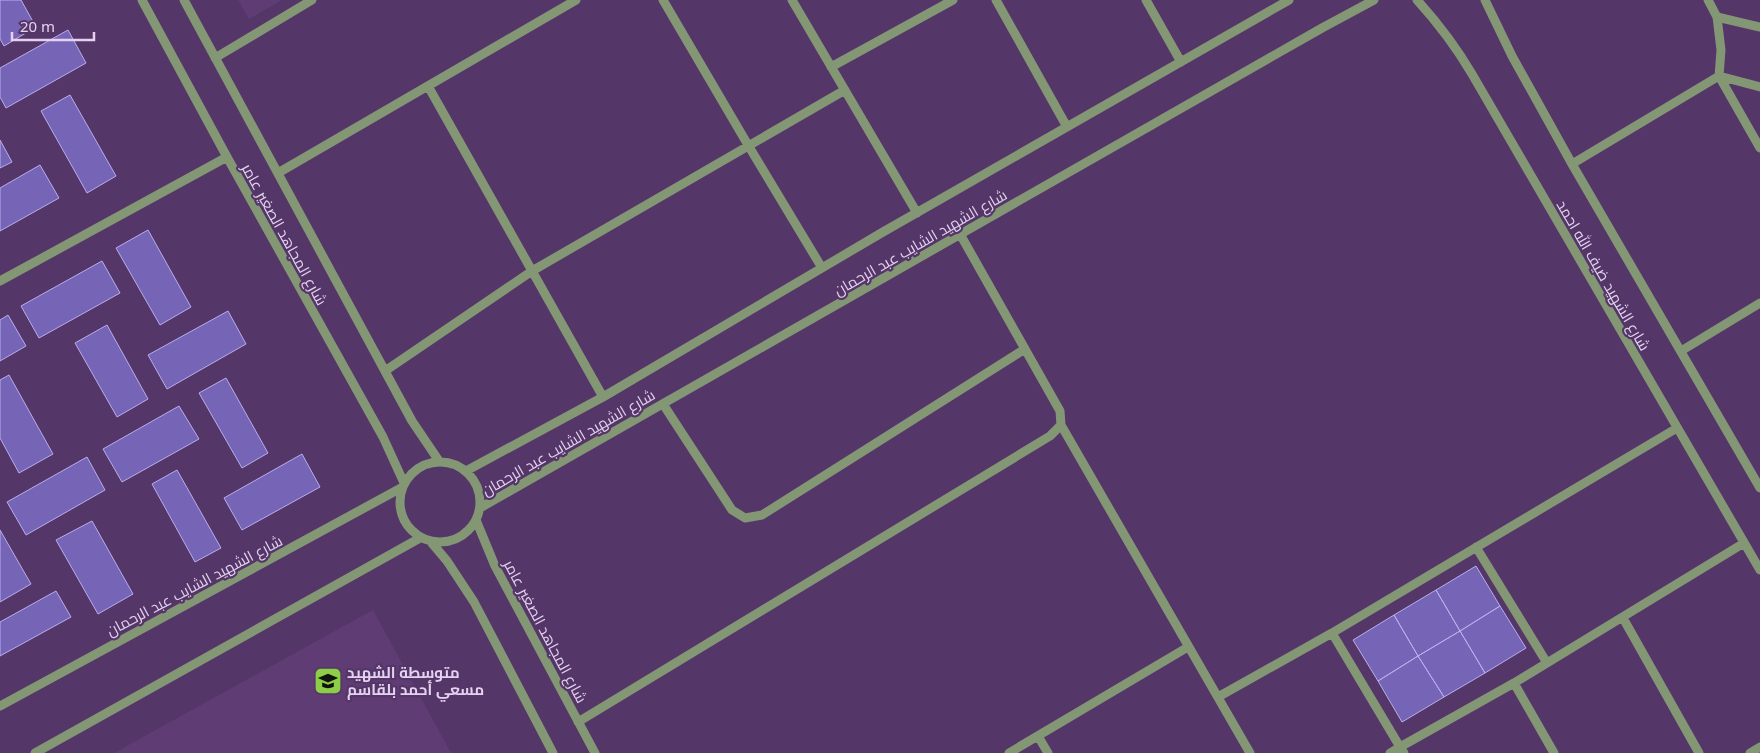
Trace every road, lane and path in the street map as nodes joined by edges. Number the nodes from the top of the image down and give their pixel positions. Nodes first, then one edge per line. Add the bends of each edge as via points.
1 (142, 0) edge
2 (184, 0) edge
3 (312, 0) edge
4 (576, 0) edge
5 (663, 0) edge
6 (792, 0) edge
7 (953, 0) edge
8 (996, 0) edge
9 (1146, 0) edge
10 (1289, 0) edge
11 (1374, 0) edge
12 (1417, 0) edge
13 (1485, 0) edge
14 (1708, 0) edge
15 (1717, 17) junction
16 (1760, 27) edge
17 (215, 58) junction
18 (1181, 62) junction
19 (831, 67) junction
20 (1719, 76) junction
21 (428, 86) junction
22 (1760, 87) edge
23 (845, 90) junction
24 (1067, 127) junction
25 (748, 146) junction
26 (1760, 148) edge
27 (226, 157) junction
28 (1572, 164) junction
29 (278, 173) junction
30 (917, 212) junction
31 (960, 234) junction
32 (822, 268) junction
33 (532, 271) junction
34 (0, 281) edge
35 (1760, 303) edge
36 (1025, 349) junction
37 (1681, 351) junction
38 (385, 370) junction
39 (603, 397) junction
40 (663, 404) junction
41 (1061, 425) junction
42 (1677, 428) junction
43 (439, 461) junction
44 (466, 471) junction
45 (402, 486) junction
46 (1760, 488) edge
47 (480, 508) junction
48 (476, 520) junction
49 (420, 538) junction
50 (431, 542) junction
51 (1744, 544) junction
52 (1476, 547) junction
53 (1760, 570) edge
54 (1623, 618) junction
55 (1332, 633) junction
56 (1188, 647) junction
57 (1547, 663) junction
58 (1514, 683) junction
59 (1218, 697) junction
60 (0, 705) edge
61 (578, 722) junction
62 (1038, 736) junction
63 (1760, 747) edge
64 (1402, 750) edge
65 (36, 753) edge
66 (553, 753) edge
67 (594, 753) edge
68 (1009, 753) edge
69 (1048, 753) edge
70 (1250, 753) edge
71 (1390, 753) edge
72 (1554, 753) edge
73 (1699, 753) edge
74 (1750, 753) edge

1 - 27 street, شارع المجاهد الصغير عامر
2 - 17 street, شارع المجاهد الصغير عامر
3 - 17 street
4 - 21 street
5 - 25 street
6 - 19 street
7 - 19 street
8 - 24 street
9 - 18 street
10 - 18 street, شارع الشهيد الشايب عبد الرحمان
11 - 31 street, شارع الشهيد الشايب عبد الرحمان
12 - 42 street, شارع الشهيد ضيف الله احمد via 1434,18 1463,60
13 - 28 street, شارع الشهيد ضيف الله احمد
14 - 15 street
15 - 16 street
15 - 20 street via 1721,50
17 - 29 street, شارع المجاهد الصغير عامر
18 - 24 street, شارع الشهيد الشايب عبد الرحمان
19 - 23 street
20 - 22 street
20 - 26 street
20 - 28 street
21 - 29 street
21 - 33 street
23 - 25 street
23 - 30 street
24 - 30 street, شارع الشهيد الشايب عبد الرحمان
25 - 32 street
25 - 33 street
27 - 34 street
27 - 45 street, شارع المجاهد الصغير عامر via 383,438
28 - 37 street, شارع الشهيد ضيف الله احمد
29 - 38 street, شارع المجاهد الصغير عامر
30 - 32 street, شارع الشهيد الشايب عبد الرحمان
31 - 36 street
31 - 40 street, شارع الشهيد الشايب عبد الرحمان
32 - 39 street, شارع الشهيد الشايب عبد الرحمان
33 - 38 street
33 - 39 street
35 - 37 street
36 - 40 street via 762,515 745,518 732,510
36 - 41 street via 1060,411
37 - 46 street, شارع الشهيد ضيف الله احمد
38 - 43 street, شارع المجاهد الصغير عامر
39 - 44 street, شارع الشهيد الشايب عبد الرحمان
40 - 47 street, شارع الشهيد الشايب عبد الرحمان
41 - 56 street
41 - 61 street via 1050,436
42 - 51 street, شارع الشهيد ضيف الله احمد
42 - 52 street
43 - 44 street
43 - 45 street via 425,464 412,472
44 - 47 street via 480,494
45 - 49 street via 400,511 404,522
45 - 60 street, شارع الشهيد الشايب عبد الرحمان
47 - 48 street
48 - 50 street via 457,539 445,543
48 - 61 street, شارع المجاهد الصغير عامر via 495,566
49 - 50 street
49 - 65 street
50 - 66 street via 474,602
51 - 53 street, شارع الشهيد ضيف الله احمد
51 - 54 street
52 - 55 street
52 - 57 street
54 - 57 street
54 - 73 street
55 - 59 street
55 - 64 street
56 - 59 street
56 - 62 street
57 - 58 street
58 - 64 street
58 - 72 street
59 - 70 street
61 - 67 street, شارع المجاهد الصغير عامر
62 - 68 street
62 - 69 street
63 - 74 street
64 - 71 street

